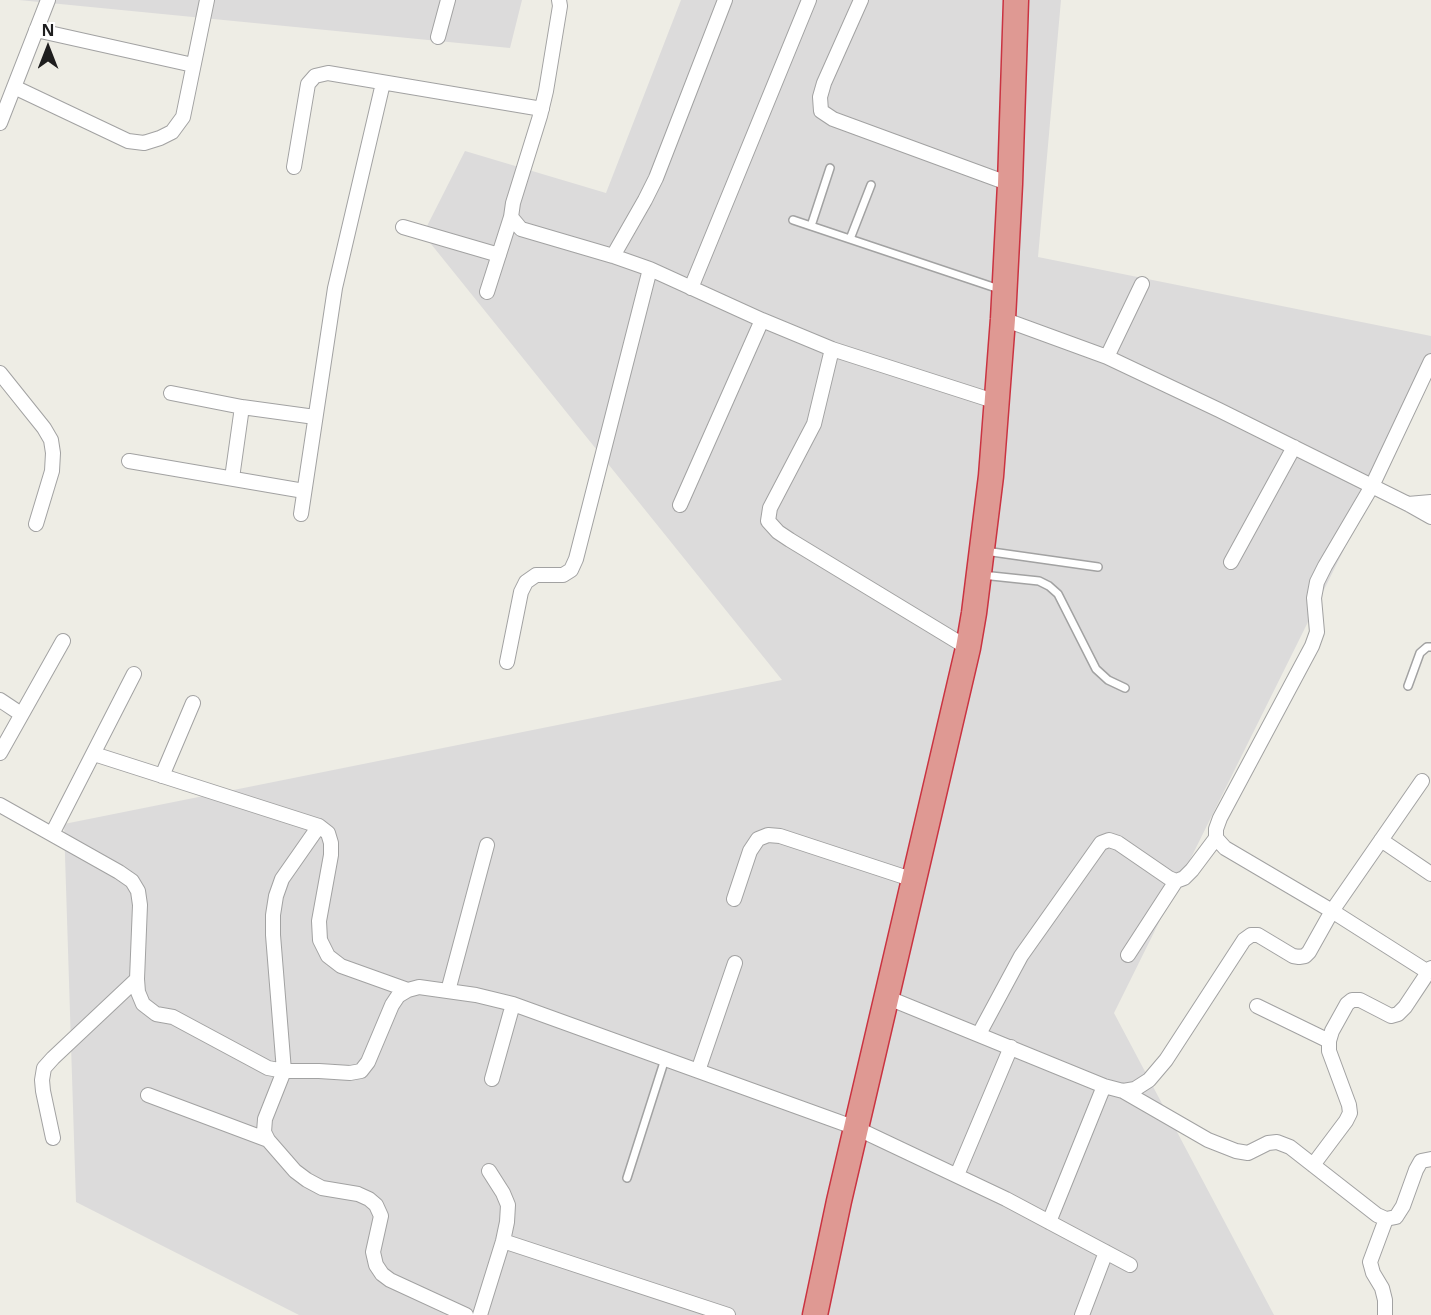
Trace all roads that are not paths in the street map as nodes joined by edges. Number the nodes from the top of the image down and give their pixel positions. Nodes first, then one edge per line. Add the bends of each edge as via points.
1 (48, 0) edge
2 (207, 0) edge
3 (448, 0) edge
4 (559, 0) edge
5 (725, 0) edge
6 (809, 0) edge
7 (861, 0) edge
8 (1016, 0) edge
9 (36, 30) junction
10 (438, 37) dead end
11 (194, 65) junction
12 (383, 82) junction
13 (14, 87) junction
14 (542, 110) junction
15 (0, 123) edge
16 (294, 167) dead end
17 (830, 168) dead end
18 (1010, 184) junction
19 (871, 185) dead end
20 (511, 218) junction
21 (793, 220) dead end
22 (811, 226) junction
23 (403, 227) dead end
24 (850, 239) junction
25 (499, 255) junction
26 (613, 256) junction
27 (650, 269) junction
28 (1142, 284) dead end
29 (691, 288) junction
30 (1005, 291) junction
31 (487, 292) dead end
32 (1003, 319) junction
33 (762, 320) junction
34 (832, 348) junction
35 (1107, 357) junction
36 (1431, 361) edge
37 (0, 373) edge
38 (171, 393) dead end
39 (997, 402) junction
40 (242, 407) junction
41 (315, 417) junction
42 (1294, 447) junction
43 (129, 461) dead end
44 (232, 478) junction
45 (1372, 486) junction
46 (304, 491) junction
47 (1431, 502) edge
48 (1408, 504) junction
49 (680, 505) dead end
50 (301, 514) dead end
51 (1431, 517) edge
52 (36, 524) dead end
53 (982, 551) junction
54 (1231, 562) dead end
55 (1098, 567) dead end
56 (979, 575) junction
57 (63, 640) dead end
58 (1431, 647) edge
59 (968, 648) junction
60 (507, 662) dead end
61 (134, 674) dead end
62 (1408, 686) dead end
63 (1125, 688) dead end
64 (0, 700) edge
65 (193, 703) dead end
66 (21, 714) junction
67 (0, 753) edge
68 (94, 754) junction
69 (162, 776) junction
70 (1422, 781) dead end
71 (0, 805) edge
72 (319, 826) junction
73 (52, 834) junction
74 (1216, 838) junction
75 (1381, 840) junction
76 (487, 845) dead end
77 (1431, 874) edge
78 (914, 880) junction
79 (1176, 881) junction
80 (734, 899) dead end
81 (1332, 911) junction
82 (1128, 955) dead end
83 (735, 963) dead end
84 (1430, 970) edge
85 (137, 979) junction
86 (408, 990) junction
87 (448, 991) junction
88 (886, 997) junction
89 (513, 1004) junction
90 (1257, 1006) dead end
91 (979, 1034) junction
92 (1329, 1041) junction
93 (1011, 1047) junction
94 (665, 1059) junction
95 (284, 1071) junction
96 (698, 1071) junction
97 (492, 1079) dead end
98 (1104, 1086) junction
99 (1123, 1091) junction
100 (148, 1095) dead end
101 (856, 1128) junction
102 (53, 1138) dead end
103 (268, 1140) junction
104 (1431, 1159) edge
105 (1313, 1165) junction
106 (489, 1171) dead end
107 (957, 1175) junction
108 (627, 1178) dead end
109 (1386, 1219) junction
110 (1049, 1222) junction
111 (503, 1241) junction
112 (1107, 1252) junction
113 (1130, 1265) dead end
114 (466, 1315) edge
115 (480, 1315) edge
116 (728, 1315) edge
117 (815, 1315) edge
118 (1082, 1315) edge
119 (1385, 1315) edge

1 - 9 street
2 - 11 street
3 - 10 street
4 - 14 street
5 - 26 street via 656,178
6 - 29 street
7 - 18 street via 824,83 822,111 833,119
8 - 18 highway
9 - 11 street
9 - 13 street
11 - 13 street via 183,117 172,132 144,143 128,141
12 - 14 street
12 - 16 street via 328,73 315,76 308,84
12 - 41 street via 335,288
13 - 15 street
14 - 20 street
17 - 22 lane
18 - 30 highway
19 - 24 lane
20 - 25 street
20 - 26 street via 521,229
21 - 22 lane
22 - 24 lane
23 - 25 street
24 - 30 lane
25 - 31 street
26 - 27 street
27 - 29 street
27 - 60 street via 576,559 571,570 563,575 536,575 526,582
28 - 35 street
29 - 33 street
30 - 32 highway
32 - 35 street
32 - 39 highway
33 - 34 street
33 - 49 street
34 - 39 street
34 - 59 street via 814,424 770,508 768,521 790,540
35 - 42 street
36 - 45 street
37 - 52 street via 51,440 52,471
38 - 40 street
39 - 53 highway
40 - 41 street
40 - 44 street
41 - 46 street
42 - 45 street
42 - 54 street
43 - 44 street
44 - 46 street
45 - 48 street
45 - 74 street via 1317,582 1317,632 1312,646 1220,818
46 - 50 street
47 - 48 street
48 - 51 street
53 - 55 lane
53 - 56 highway
56 - 59 highway
56 - 63 lane via 1039,581 1049,586 1058,594 1096,669
57 - 66 street
58 - 62 lane via 1420,653
59 - 78 highway
61 - 68 street
64 - 66 street
65 - 69 street
66 - 67 street
68 - 69 street
68 - 73 street
69 - 72 street
70 - 75 street
71 - 73 street
72 - 86 street via 328,833 331,843 319,921 320,940 328,956 341,966
72 - 95 street via 282,879 273,915
73 - 85 street via 119,872 138,891
74 - 79 street via 1192,870
74 - 81 street via 1226,848
75 - 77 street
75 - 81 street
76 - 87 street
78 - 80 street via 768,835 758,839 750,851
78 - 88 highway
79 - 82 street
79 - 91 street via 1118,843 1101,843 1026,948
81 - 84 street
81 - 99 street via 1305,956 1293,956 1258,934 1244,939 1166,1060 1149,1080
83 - 96 street
84 - 92 street via 1398,1014 1391,1016 1352,1000
85 - 95 street via 143,1004 156,1014 173,1017 268,1068
85 - 102 street via 44,1068 43,1091
86 - 87 street via 419,987
86 - 95 street via 392,1005 361,1071
87 - 89 street
88 - 91 street
88 - 101 highway
89 - 94 street
89 - 97 street
90 - 92 street
91 - 93 street
92 - 105 street via 1350,1113
93 - 98 street
93 - 107 street
94 - 96 street
94 - 108 lane
95 - 103 street via 265,1119
96 - 101 street
98 - 99 street
98 - 110 street
99 - 105 street via 1208,1140 1236,1151 1248,1152 1277,1142
100 - 103 street
101 - 107 street
101 - 117 highway
103 - 114 street via 307,1180 322,1188 358,1194 376,1205 381,1216 373,1252 382,1274
104 - 109 street via 1421,1161 1396,1217
105 - 109 street
106 - 111 street via 508,1204
107 - 110 street
109 - 119 street via 1370,1262 1382,1288
110 - 112 street
111 - 115 street
111 - 116 street
112 - 113 street
112 - 118 street

